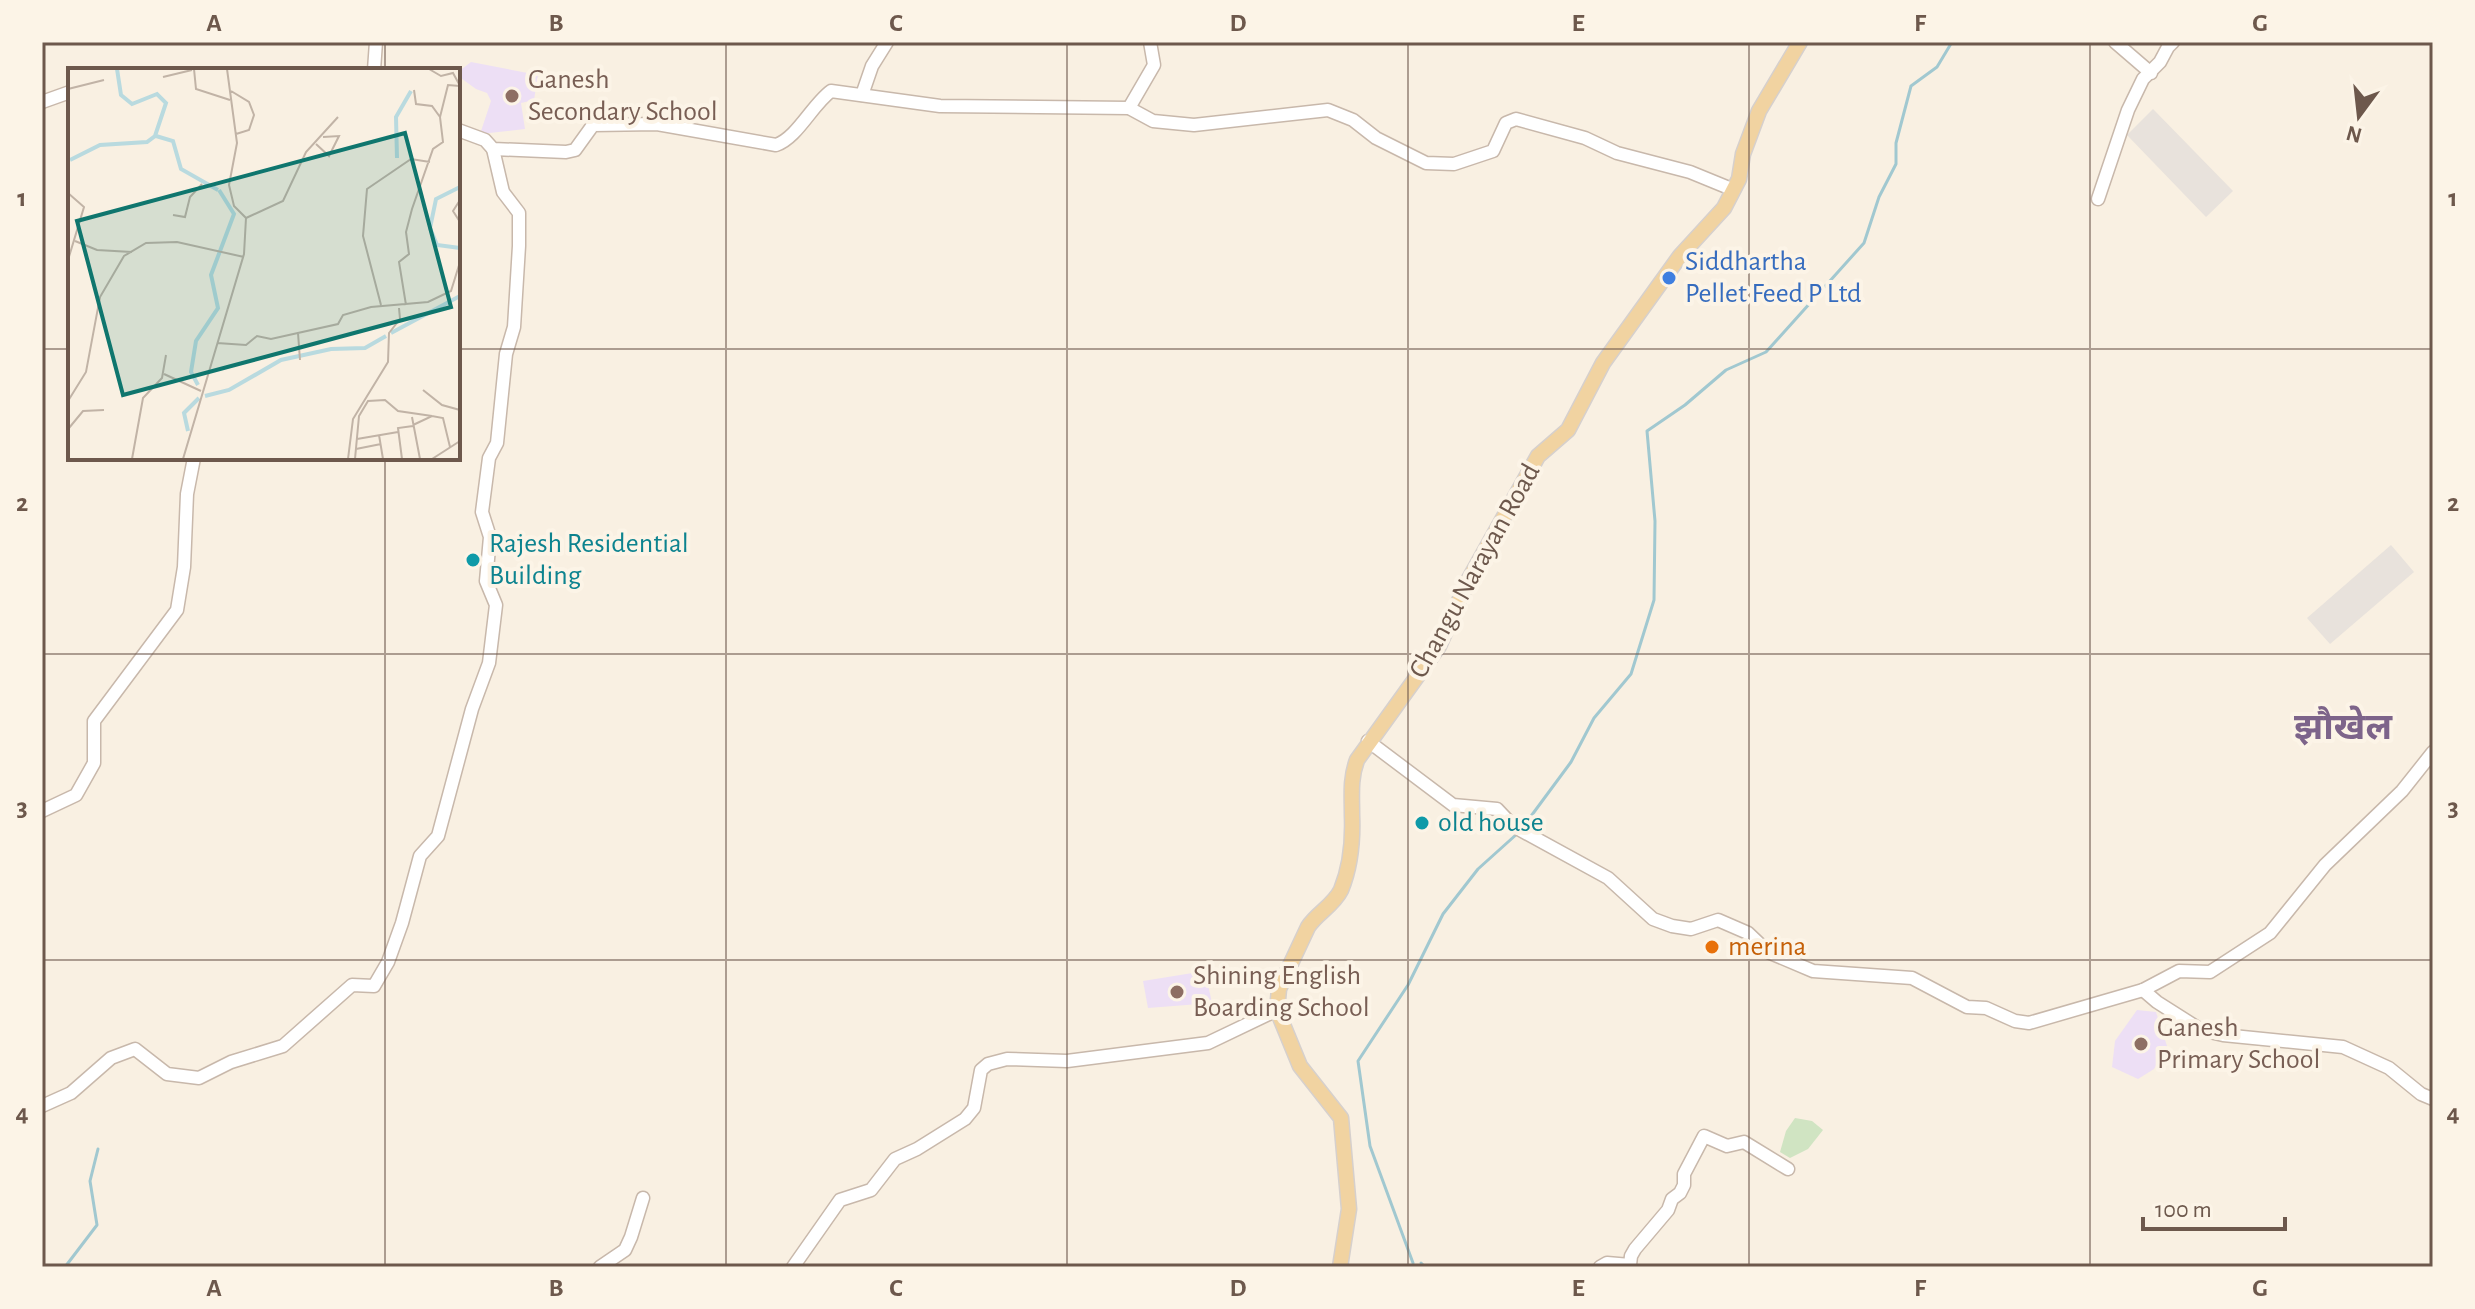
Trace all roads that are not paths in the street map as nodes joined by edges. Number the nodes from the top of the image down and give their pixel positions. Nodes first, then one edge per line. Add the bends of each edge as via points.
1 (376, 42) edge
2 (887, 42) edge
3 (1150, 42) edge
4 (1800, 42) edge
5 (2115, 42) edge
6 (2173, 42) edge
7 (374, 68) edge
8 (2151, 73) junction
9 (68, 93) edge
10 (862, 95) junction
11 (42, 102) edge
12 (1129, 108) junction
13 (460, 131) edge
14 (493, 149) junction
15 (1734, 190) junction
16 (2098, 199) dead end
17 (194, 460) edge
18 (1368, 741) junction
19 (2433, 752) edge
20 (42, 811) edge
21 (2143, 990) junction
22 (1277, 1010) junction
23 (2433, 1099) edge
24 (42, 1106) edge
25 (1788, 1169) dead end
26 (643, 1198) dead end
27 (600, 1267) edge
28 (793, 1267) edge
29 (1340, 1267) edge
30 (1600, 1267) edge

1 - 7 street
2 - 10 street
3 - 12 street via 1154,65
4 - 15 main road, Changu Narayan Road via 1759,111
5 - 8 street
6 - 8 street
8 - 16 street via 2128,110
9 - 11 street
10 - 12 street via 940,106
10 - 14 street via 831,91 786,142 776,145 657,124 593,125 575,150 566,152
12 - 15 street via 1153,121 1194,125 1328,110 1426,163 1454,164 1493,151 1506,123 1516,119
13 - 14 street via 485,140
14 - 24 street via 503,192 519,213 519,246 514,327 482,512 490,537 486,581 496,605 489,663 438,836 420,856 388,962 374,986 352,985 283,1046 199,1078 167,1074 135,1049 111,1058 71,1093
15 - 18 main road, Changu Narayan Road via 1603,363 1568,430 1538,456 1468,581 1439,646
17 - 20 street via 177,610 94,721 94,763 76,795
18 - 21 street via 1453,805 1497,809 1513,826 1608,878 1653,919 1672,926 1691,929 1718,920 1748,933 1768,952 1813,971 1912,978 1967,1007 2029,1023
18 - 22 main road, Changu Narayan Road via 1351,780 1352,830 1343,883 1333,902 1308,927 1279,989
19 - 21 street via 2402,791 2325,865 2270,933 2210,972 2179,971
21 - 23 street via 2201,1030 2343,1047 2389,1068
22 - 28 street via 1208,1043 1067,1061 1007,1059 988,1064 981,1070 974,1108 965,1119 895,1159 871,1190 840,1200
22 - 29 main road via 1300,1066 1341,1118 1349,1209
25 - 30 street via 1744,1142 1727,1146 1704,1136 1680,1193 1635,1249 1630,1265
26 - 27 street via 625,1250

